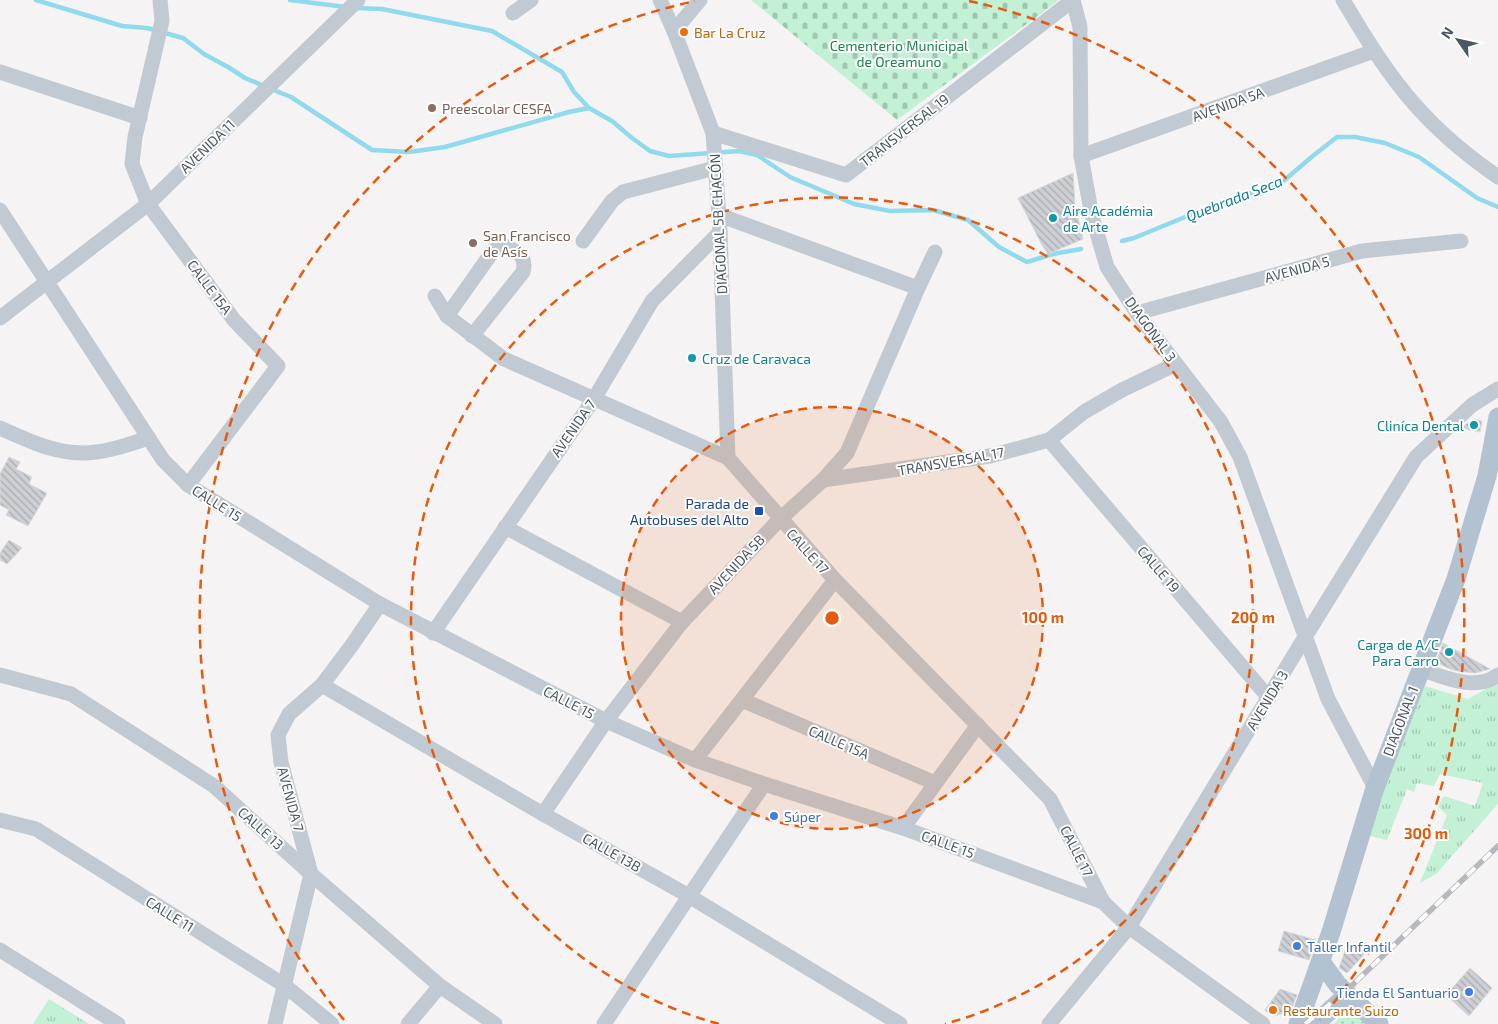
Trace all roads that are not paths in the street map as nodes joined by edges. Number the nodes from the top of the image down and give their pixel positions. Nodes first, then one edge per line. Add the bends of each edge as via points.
1 (160, 0) edge
2 (358, 0) edge
3 (531, 0) edge
4 (660, 0) edge
5 (700, 0) edge
6 (1073, 0) edge
7 (1343, 0) edge
8 (513, 12) dead end
9 (674, 31) junction
10 (1374, 51) junction
11 (0, 72) edge
12 (140, 118) junction
13 (713, 133) junction
14 (1081, 156) junction
15 (715, 168) junction
16 (1498, 177) edge
17 (148, 204) junction
18 (0, 210) edge
19 (719, 215) junction
20 (720, 232) junction
21 (583, 241) dead end
22 (1461, 241) dead end
23 (935, 252) dead end
24 (47, 283) junction
25 (918, 288) junction
26 (436, 296) dead end
27 (1137, 313) junction
28 (447, 316) junction
29 (0, 318) edge
30 (472, 336) junction
31 (1176, 364) junction
32 (1498, 389) edge
33 (594, 399) junction
34 (1498, 417) edge
35 (0, 428) edge
36 (149, 438) junction
37 (1049, 440) junction
38 (728, 458) junction
39 (823, 480) junction
40 (188, 485) junction
41 (780, 518) junction
42 (505, 527) junction
43 (835, 580) junction
44 (380, 604) junction
45 (682, 622) junction
46 (433, 633) junction
47 (1305, 637) junction
48 (1420, 669) junction
49 (1498, 674) edge
50 (0, 675) edge
51 (322, 685) junction
52 (1269, 698) junction
53 (742, 700) junction
54 (606, 720) junction
55 (978, 725) junction
56 (696, 760) junction
57 (935, 783) junction
58 (764, 784) junction
59 (1375, 788) junction
60 (543, 814) junction
61 (0, 820) edge
62 (903, 828) junction
63 (1086, 869) junction
64 (311, 874) junction
65 (1068, 889) junction
66 (689, 896) junction
67 (1103, 902) junction
68 (1129, 927) junction
69 (0, 950) edge
70 (1321, 962) junction
71 (284, 985) junction
72 (440, 986) junction
73 (1347, 994) junction
74 (1054, 1022) edge
75 (118, 1024) edge
76 (275, 1024) edge
77 (332, 1024) edge
78 (408, 1024) edge
79 (495, 1024) edge
80 (604, 1024) edge
81 (900, 1024) edge
82 (1263, 1024) edge
83 (1298, 1024) edge
84 (1315, 1024) edge
85 (1379, 1024) edge

1 - 12 street, CALLE 15A via 162,21
2 - 17 street, AVENIDA 11
3 - 8 street
4 - 9 street, DIAGONAL 5B CHACÓN
5 - 9 street
6 - 13 street, TRANSVERSAL 19 via 846,175
6 - 14 street, DIAGONAL 3 via 1080,27
7 - 10 street
9 - 13 street, DIAGONAL 5B CHACÓN
10 - 14 street, AVENIDA 5A
10 - 16 street via 1417,107 1469,157
11 - 12 street
12 - 17 street, CALLE 15A via 132,164
13 - 15 street, DIAGONAL 5B CHACÓN
14 - 27 street, DIAGONAL 3 via 1092,216 1107,267
15 - 19 street, DIAGONAL 5B CHACÓN
15 - 21 street via 623,192 612,201
17 - 24 street, AVENIDA 11
17 - 40 street, CALLE 15A via 234,320 278,366
18 - 24 street, CALLE 15
19 - 20 street, DIAGONAL 5B CHACÓN
19 - 25 street
20 - 33 street, AVENIDA 7 via 652,301
20 - 38 street, DIAGONAL 5B CHACÓN
22 - 27 street, AVENIDA 5 via 1362,251
23 - 25 street, AVENIDA 5B
24 - 29 street, AVENIDA 11
24 - 36 street, CALLE 15
25 - 39 street, AVENIDA 5B via 847,453
26 - 28 street, CALLE 17
27 - 31 street, DIAGONAL 3
28 - 30 street, CALLE 17
28 - 30 street via 493,251 505,246 515,251 525,264 523,272
30 - 33 street, CALLE 17 via 504,359
31 - 37 street, TRANSVERSAL 17 via 1084,412
31 - 47 street, DIAGONAL 3 via 1232,439
32 - 47 street, AVENIDA 3 via 1472,405 1416,457
33 - 38 street, CALLE 17
33 - 42 street, AVENIDA 7
34 - 48 main road, DIAGONAL 1 via 1487,476 1470,534 1456,579
35 - 36 street via 57,451 77,453 97,452
36 - 40 street, CALLE 15 via 163,460
37 - 39 street, TRANSVERSAL 17 via 990,456
37 - 52 street, CALLE 19
38 - 41 street, CALLE 17
39 - 41 street, AVENIDA 5B
40 - 44 street, CALLE 15
41 - 43 street, CALLE 17
41 - 45 street, AVENIDA 5B
42 - 45 street
42 - 46 street, AVENIDA 7
43 - 53 street
43 - 55 street, CALLE 17
44 - 46 street, CALLE 15
44 - 51 street, AVENIDA 7
45 - 54 street, AVENIDA 5B
46 - 54 street, CALLE 15
47 - 52 street, AVENIDA 3
47 - 59 street via 1328,699
48 - 49 street via 1454,680 1473,682
48 - 59 main road, DIAGONAL 1
50 - 64 street, CALLE 13 via 70,694 198,775
51 - 60 street, CALLE 13B
51 - 64 street, AVENIDA 7 via 289,714 278,735 281,762
52 - 68 street, AVENIDA 3
53 - 56 street
53 - 57 street, CALLE 15A
54 - 56 street, CALLE 15
54 - 60 street, AVENIDA 5B
55 - 57 street
55 - 63 street, CALLE 17 via 1050,799
56 - 58 street, CALLE 15
57 - 62 street
58 - 62 street, CALLE 15
58 - 66 street
59 - 70 main road, DIAGONAL 1
60 - 66 street, CALLE 13B
61 - 71 street, CALLE 11 via 36,829
62 - 65 street, CALLE 15
63 - 65 street
63 - 67 street, CALLE 17
64 - 71 street, AVENIDA 7
64 - 72 street, CALLE 13
65 - 67 street, CALLE 15
66 - 80 street
66 - 81 street, CALLE 13B
67 - 68 street, CALLE 15
68 - 74 street, AVENIDA 3
68 - 82 street, CALLE 15
69 - 75 street
70 - 73 main road
70 - 83 main road, DIAGONAL 1
71 - 76 street, AVENIDA 7
71 - 77 street, CALLE 11
72 - 78 street
72 - 79 street, CALLE 13
73 - 84 main road
73 - 85 main road

